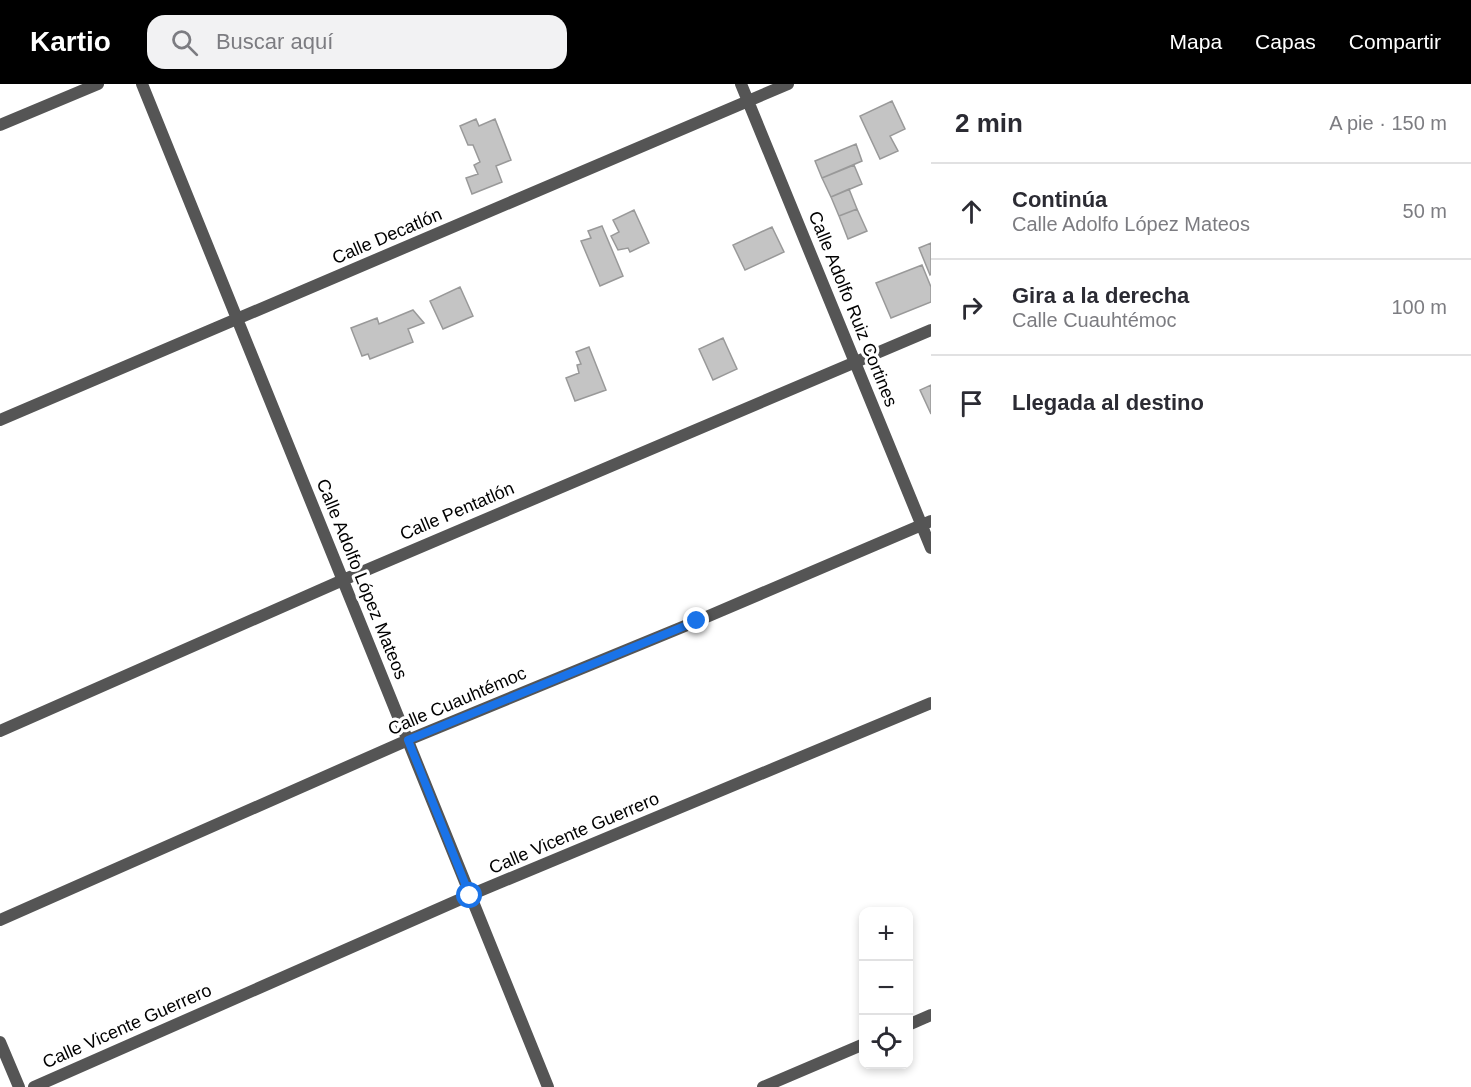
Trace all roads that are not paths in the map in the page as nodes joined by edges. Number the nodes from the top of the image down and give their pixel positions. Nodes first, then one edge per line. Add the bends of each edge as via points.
1 (98, 84) edge
2 (142, 84) edge
3 (741, 84) edge
4 (788, 84) edge
5 (748, 101) junction
6 (0, 125) edge
7 (237, 319) junction
8 (931, 330) edge
9 (855, 362) junction
10 (0, 420) edge
11 (926, 522) edge
12 (931, 548) edge
13 (343, 579) junction
14 (931, 703) edge
15 (0, 731) edge
16 (408, 740) junction
17 (470, 896) junction
18 (0, 920) edge
19 (931, 1015) edge
20 (913, 1022) edge
21 (0, 1042) edge
22 (859, 1046) edge
23 (19, 1087) edge
24 (34, 1087) edge
25 (548, 1087) edge
26 (763, 1087) edge

1 - 6 street
2 - 7 street, Calle Adolfo López Mateos
3 - 5 street, Calle Adolfo Ruiz Cortines
4 - 5 street, Calle Decatlón
5 - 7 street, Calle Decatlón
5 - 9 street, Calle Adolfo Ruiz Cortines
7 - 10 street, Calle Decatlón
7 - 13 street, Calle Adolfo López Mateos
8 - 9 street, Calle Pentatlón
9 - 11 street, Calle Adolfo Ruiz Cortines
9 - 13 street, Calle Pentatlón
11 - 12 street, Calle Adolfo Ruiz Cortines
11 - 16 street, Calle Cuauhtémoc
13 - 15 street, Calle Pentatlón
13 - 16 street, Calle Adolfo López Mateos
14 - 17 street, Calle Vicente Guerrero
16 - 17 street, Calle Adolfo López Mateos
16 - 18 street, Calle Cuauhtémoc
17 - 24 street, Calle Vicente Guerrero
17 - 25 street, Calle Adolfo López Mateos
19 - 20 street
21 - 23 street
22 - 26 street

